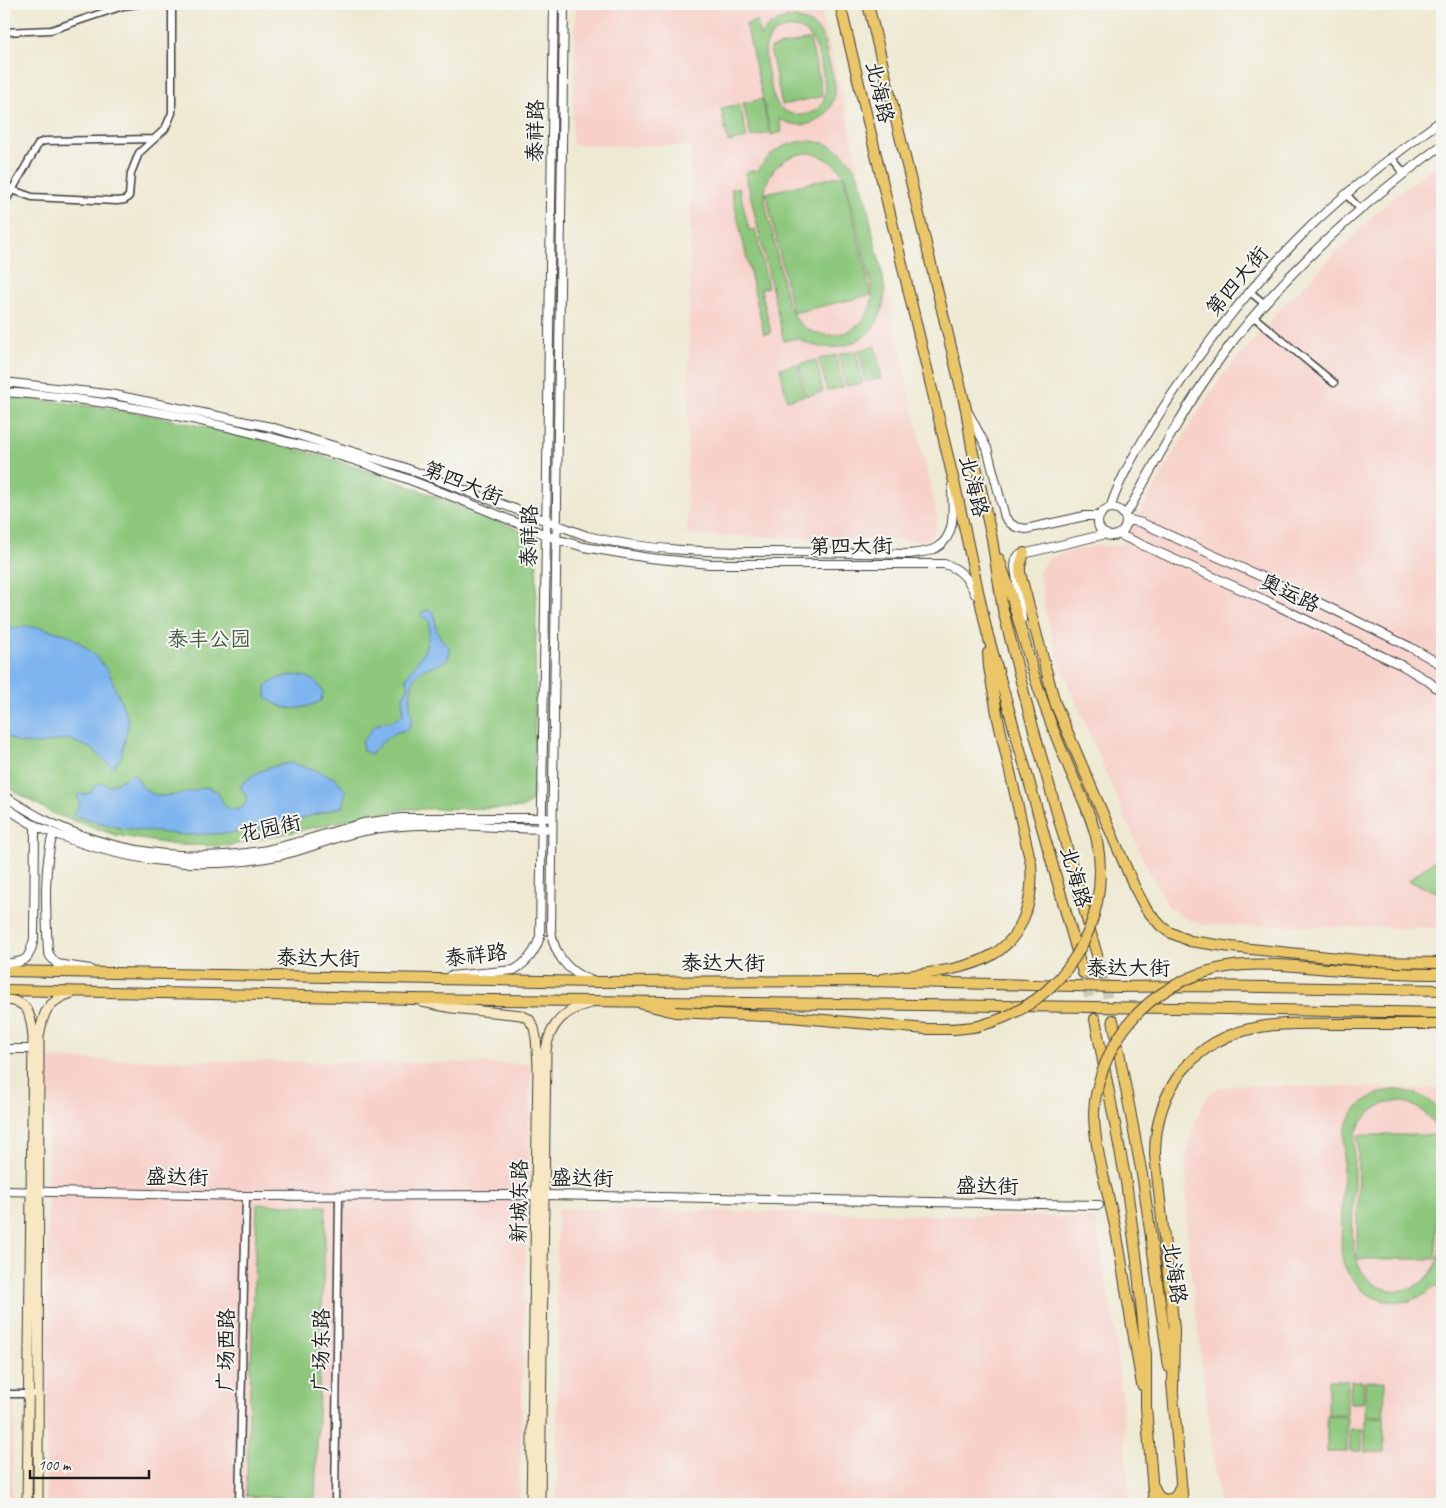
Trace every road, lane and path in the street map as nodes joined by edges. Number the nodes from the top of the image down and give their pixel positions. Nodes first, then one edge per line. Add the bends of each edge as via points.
1 (138, 4) edge
2 (172, 4) edge
3 (554, 4) edge
4 (564, 4) edge
5 (868, 4) edge
6 (841, 6) edge
7 (4, 32) edge
8 (1442, 120) edge
9 (154, 139) junction
10 (1442, 145) edge
11 (1391, 157) junction
12 (1404, 173) junction
13 (4, 187) edge
14 (11, 191) junction
15 (1346, 194) junction
16 (4, 204) edge
17 (1360, 209) junction
18 (1250, 292) junction
19 (1265, 304) junction
20 (1254, 317) junction
21 (4, 382) edge
22 (1334, 383) dead end
23 (4, 392) edge
24 (966, 409) junction
25 (952, 472) junction
26 (1110, 508) junction
27 (1100, 516) junction
28 (1125, 517) junction
29 (546, 521) junction
30 (556, 525) junction
31 (1106, 534) junction
32 (1118, 534) junction
33 (546, 535) junction
34 (556, 539) junction
35 (992, 539) junction
36 (1024, 553) junction
37 (981, 606) junction
38 (987, 632) junction
39 (1025, 640) junction
40 (1442, 665) edge
41 (1442, 692) edge
42 (4, 796) edge
43 (4, 806) edge
44 (542, 818) junction
45 (553, 818) junction
46 (35, 825) junction
47 (542, 829) junction
48 (553, 829) junction
49 (53, 833) junction
50 (1442, 963) edge
51 (4, 964) edge
52 (4, 971) edge
53 (105, 972) junction
54 (1083, 973) tunnel mouth
55 (1102, 973) tunnel mouth
56 (1442, 974) edge
57 (427, 979) junction
58 (869, 980) junction
59 (596, 982) junction
60 (4, 990) edge
61 (1442, 990) edge
62 (76, 992) junction
63 (412, 999) junction
64 (4, 1000) edge
65 (595, 1002) junction
66 (639, 1003) junction
67 (1442, 1013) edge
68 (1095, 1019) tunnel mouth
69 (1113, 1020) tunnel mouth
70 (1442, 1024) edge
71 (4, 1049) edge
72 (33, 1049) junction
73 (4, 1191) edge
74 (34, 1192) junction
75 (541, 1195) junction
76 (246, 1196) junction
77 (339, 1196) junction
78 (1099, 1205) dead end
79 (1173, 1390) junction
80 (4, 1394) edge
81 (28, 1394) junction
82 (38, 1394) junction
83 (1146, 1407) junction
84 (1181, 1482) junction
85 (1152, 1484) junction
86 (27, 1504) edge
87 (38, 1504) edge
88 (239, 1504) edge
89 (335, 1504) edge
90 (531, 1504) edge
91 (540, 1504) edge
92 (1154, 1504) edge
93 (1183, 1504) edge

1 - 7 street via 51,30
2 - 9 street via 172,112 169,122
3 - 29 street, 泰祥路
4 - 30 street, 泰祥路
5 - 24 main road, 北海路
6 - 25 main road, 北海路
8 - 11 street, 第四大街
9 - 14 street via 45,140 39,143
9 - 14 street via 135,161 130,196 125,200 32,198
10 - 12 street, 第四大街
11 - 12 street
11 - 15 street, 第四大街
12 - 17 street, 第四大街
13 - 14 street
14 - 16 street
15 - 17 street
15 - 18 street, 第四大街 via 1286,251
17 - 19 street, 第四大街 via 1319,246
18 - 19 street
18 - 26 street, 第四大街 via 1198,356 1162,411 1129,466
19 - 20 street, 第四大街
20 - 22 street
20 - 28 street, 第四大街 via 1208,377 1165,444
21 - 29 street, 第四大街 via 115,395 271,427 400,466
23 - 33 street, 第四大街 via 71,398 208,421 378,468
24 - 27 street via 987,448 1010,523 1026,530 1085,516
24 - 35 main road, 北海路
25 - 30 street, 第四大街 via 953,519 950,533 936,548 909,554 689,551 606,541
25 - 37 main road, 北海路
26 - 27 street, 第四大街
26 - 28 street via 1118,509
27 - 31 street via 1098,524
28 - 32 street, 第四大街 via 1125,528
28 - 40 street, 奥运路 via 1320,603
29 - 30 street, 第四大街
29 - 33 street, 泰祥路
30 - 34 street, 泰祥路
31 - 32 street
31 - 36 street
32 - 41 street, 奥运路 via 1394,662
33 - 34 street, 第四大街
33 - 44 street, 泰祥路
34 - 37 street, 第四大街 via 649,558 710,564 944,564 954,566 966,577
34 - 45 street, 泰祥路
35 - 39 main road
35 - 55 main road, 北海路 via 1003,610
36 - 39 street via 1016,559 1015,567
36 - 50 main road via 1020,573 1055,703 1134,886 1146,909 1161,926 1190,941 1224,946 1377,962
37 - 38 main road, 北海路
38 - 54 main road, 北海路
38 - 58 main road via 998,718 1031,864 1027,910 1017,930 993,955 951,968
39 - 66 main road, bridge via 1045,709 1094,830 1101,876 1096,910 1086,940 1069,969 1046,993 1018,1012 999,1020 981,1026 947,1029 675,1012
42 - 44 street, 花园街 via 42,819 93,839 125,848 191,856 262,851 377,820
43 - 46 street, 花园街
44 - 45 street, 花园街
44 - 47 street, 泰祥路
45 - 48 street, 泰祥路
46 - 49 street, 花园街
46 - 51 street via 34,939 26,959 20,963
47 - 48 street, 花园街
47 - 49 street, 花园街 via 408,826 364,831 257,860 190,864 139,858
47 - 57 street, 泰祥路 via 541,926 535,951 514,970
48 - 59 street, 泰祥路 via 552,939 559,956 569,968
49 - 53 street via 48,852 46,913 50,956 57,964
52 - 53 main road, 泰达大街
53 - 57 main road, 泰达大街
56 - 83 main road, bridge via 1257,964 1234,966 1212,970 1166,990 1140,1011 1122,1032 1112,1047 1102,1074 1094,1110
57 - 59 main road, 泰达大街
58 - 59 main road, 泰达大街
58 - 61 main road, 泰达大街 via 1116,987
60 - 62 main road, 泰达大街
62 - 63 main road, 泰达大街
62 - 74 main road via 59,997 50,1004 41,1025
63 - 65 main road, 泰达大街
63 - 75 main road, 新城东路 via 452,1008 512,1013 529,1019 536,1038 538,1065
64 - 72 main road via 22,1003 28,1011 32,1022
65 - 66 main road, 泰达大街
65 - 75 main road, 新城东路 via 562,1016 548,1040
66 - 67 main road, 泰达大街
68 - 83 main road, 北海路 via 1134,1245 1146,1354
69 - 79 main road, 北海路 via 1143,1180
70 - 79 main road via 1262,1026 1220,1040 1181,1072 1160,1112 1155,1136 1174,1329
71 - 72 street
72 - 74 main road
73 - 74 street, 盛达街
74 - 76 street, 盛达街
74 - 81 main road
74 - 82 main road
75 - 77 street, 盛达街
75 - 78 street, 盛达街
75 - 90 main road, 新城东路
75 - 91 main road, 新城东路
76 - 77 street, 盛达街
76 - 88 street, 广场西路
77 - 89 street, 广场东路
79 - 84 main road, 北海路
80 - 81 street
81 - 82 street
81 - 86 main road
82 - 87 main road
83 - 85 main road, 北海路
84 - 85 main road via 1175,1498 1165,1500 1158,1496
84 - 93 main road, 北海路
85 - 92 main road, 北海路

